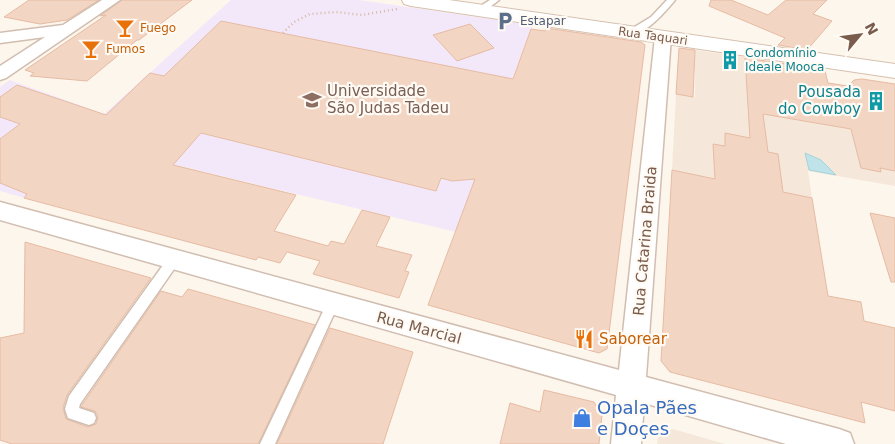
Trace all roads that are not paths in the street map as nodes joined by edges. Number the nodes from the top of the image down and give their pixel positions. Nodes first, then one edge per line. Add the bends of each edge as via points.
1 (112, 0) edge
2 (496, 0) edge
3 (672, 0) edge
4 (420, 2) edge
5 (479, 11) junction
6 (658, 28) junction
7 (68, 29) junction
8 (37, 33) junction
9 (0, 38) edge
10 (24, 58) junction
11 (895, 71) edge
12 (0, 74) edge
13 (0, 211) edge
14 (175, 258) junction
15 (332, 305) junction
16 (631, 386) junction
17 (89, 418) dead end
18 (267, 444) edge
19 (626, 444) edge
20 (839, 444) edge

1 - 7 street
2 - 5 lane
3 - 6 lane
4 - 5 main road, Rua Taquari
5 - 6 main road, Rua Taquari via 631,33
6 - 11 main road, Rua Taquari
6 - 16 street, Rua Catarina Braida
7 - 8 street
7 - 10 street
8 - 9 street
8 - 10 street via 39,43
10 - 12 street
13 - 14 street, Rua Marcial
14 - 15 street, Rua Marcial
14 - 17 lane via 74,401 74,413
15 - 16 street, Rua Marcial
15 - 18 lane
16 - 19 street, Rua Catarina Braida
16 - 20 street, Rua Marcial

